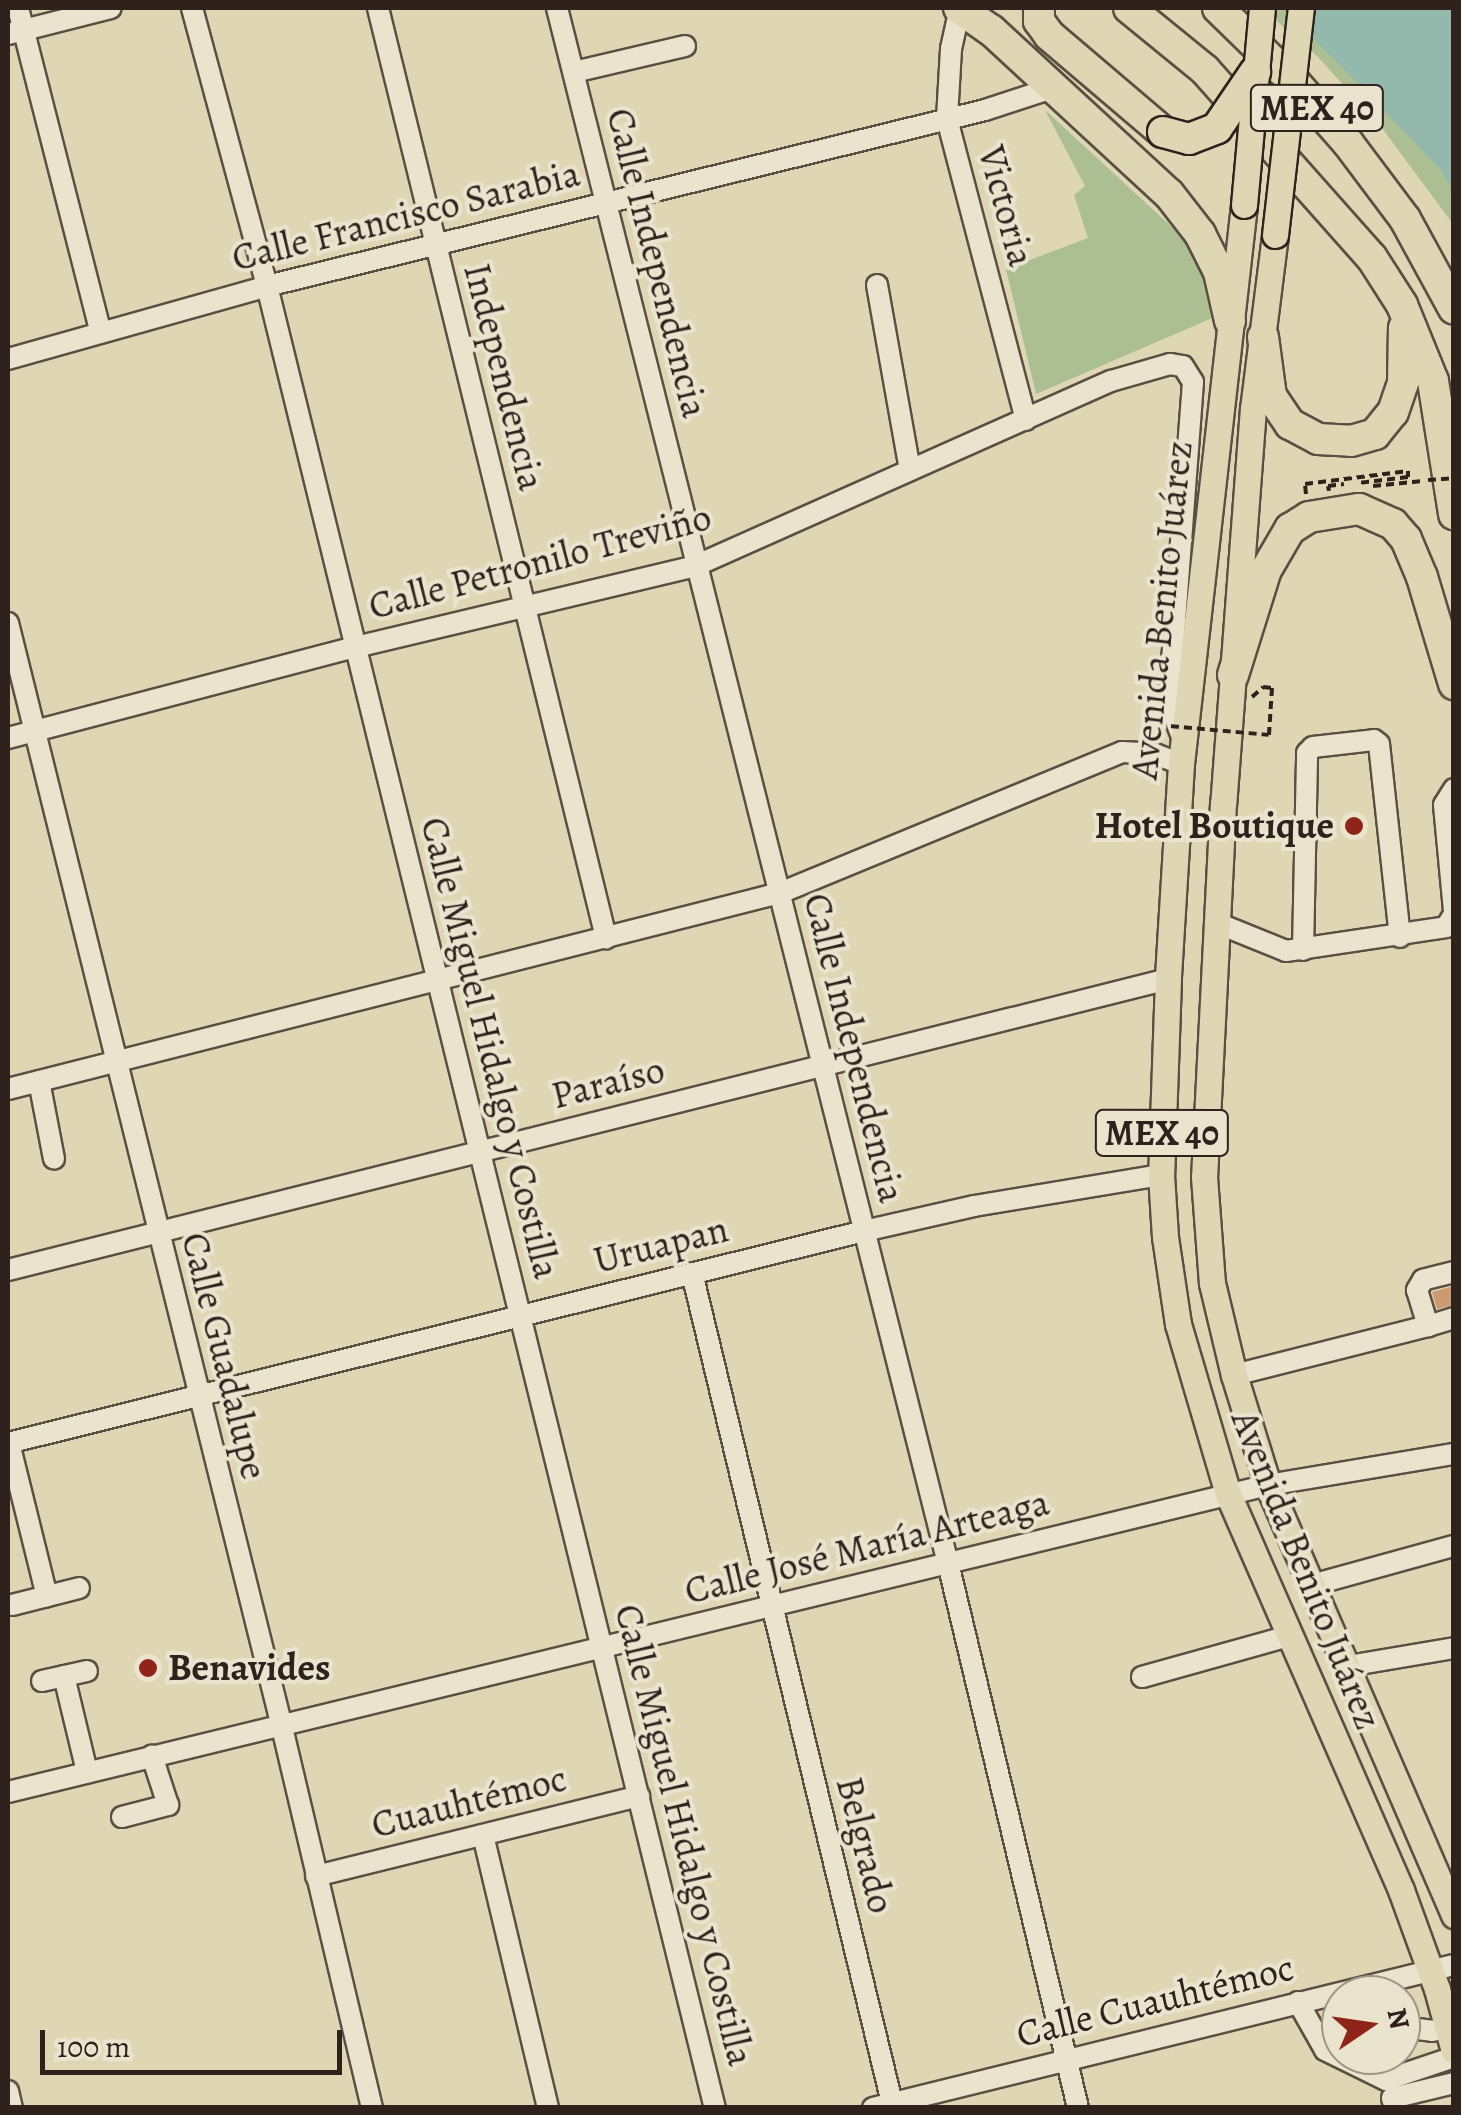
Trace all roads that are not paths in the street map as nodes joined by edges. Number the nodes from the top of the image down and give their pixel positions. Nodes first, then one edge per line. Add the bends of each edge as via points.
1 (18, 8) edge
2 (110, 8) edge
3 (192, 8) edge
4 (378, 8) edge
5 (557, 8) edge
6 (960, 8) edge
7 (1038, 8) edge
8 (1129, 8) edge
9 (1218, 8) edge
10 (1262, 8) edge
11 (1300, 8) edge
12 (15, 32) edge
13 (685, 46) dead end
14 (574, 72) junction
15 (1255, 72) junction
16 (1054, 87) junction
17 (947, 118) junction
18 (605, 202) junction
19 (1405, 218) junction
20 (436, 244) junction
21 (1454, 260) edge
22 (877, 285) dead end
23 (267, 286) junction
24 (1402, 305) junction
25 (1454, 309) edge
26 (1230, 321) junction
27 (100, 330) junction
28 (1262, 337) junction
29 (8, 359) edge
30 (1026, 420) junction
31 (910, 470) junction
32 (1454, 514) edge
33 (694, 566) junction
34 (524, 606) junction
35 (8, 622) edge
36 (356, 646) junction
37 (1234, 675) junction
38 (1454, 684) edge
39 (35, 732) junction
40 (8, 738) edge
41 (1182, 752) junction
42 (1454, 789) edge
43 (1223, 803) junction
44 (780, 894) junction
45 (1454, 913) edge
46 (1217, 922) junction
47 (1400, 936) junction
48 (606, 938) junction
49 (1303, 950) junction
50 (1168, 979) junction
51 (438, 980) junction
52 (116, 1061) junction
53 (823, 1065) junction
54 (39, 1080) junction
55 (8, 1088) edge
56 (480, 1151) junction
57 (54, 1159) dead end
58 (1161, 1176) junction
59 (864, 1230) junction
60 (156, 1232) junction
61 (8, 1270) edge
62 (1454, 1272) edge
63 (692, 1273) junction
64 (520, 1316) junction
65 (1454, 1318) edge
66 (1428, 1326) junction
67 (1234, 1375) junction
68 (197, 1394) junction
69 (8, 1443) edge
70 (1454, 1454) edge
71 (1268, 1484) junction
72 (13, 1485) edge
73 (1228, 1494) junction
74 (1454, 1546) edge
75 (948, 1563) junction
76 (1312, 1585) junction
77 (78, 1588) dead end
78 (46, 1596) junction
79 (12, 1605) dead end
80 (770, 1605) junction
81 (1290, 1636) junction
82 (1454, 1648) edge
83 (602, 1649) junction
84 (1348, 1666) junction
85 (87, 1670) dead end
86 (64, 1676) junction
87 (1142, 1677) dead end
88 (42, 1682) dead end
89 (281, 1723) junction
90 (152, 1756) junction
91 (87, 1772) junction
92 (8, 1792) edge
93 (639, 1796) junction
94 (122, 1818) dead end
95 (483, 1835) junction
96 (1445, 1869) edge
97 (316, 1876) junction
98 (1454, 1915) edge
99 (1442, 1968) edge
100 (1321, 1998) edge
101 (1298, 2002) junction
102 (1421, 2029) edge
103 (1452, 2046) edge
104 (1066, 2058) junction
105 (1454, 2082) edge
106 (883, 2105) edge
107 (372, 2108) edge
108 (548, 2108) edge
109 (715, 2108) edge
110 (1078, 2108) edge
111 (1395, 2108) edge

1 - 12 street
2 - 12 street
3 - 23 street, Calle Miguel Hidalgo y Costilla
4 - 20 street, Independencia
5 - 14 street, Calle Independencia
6 - 16 highway
6 - 17 street, Victoria
7 - 15 highway, bridge via 1049,36 1163,132 1189,139 1208,135
8 - 24 highway, MEX 40 via 1206,70 1372,258
9 - 19 highway, MEX 40 via 1296,84
10 - 15 main road, MEX 40, bridge
11 - 28 main road, Avenida Benito Juárez / MEX 40, bridge
12 - 27 street
13 - 14 street
14 - 18 street, Calle Independencia
15 - 26 main road, Avenida Benito Juárez / MEX 40, bridge
16 - 17 street, Calle Francisco Sarabia
16 - 26 highway via 1169,194 1200,234 1219,272
17 - 18 street, Calle Francisco Sarabia
17 - 30 street, Victoria
18 - 20 street, Calle Francisco Sarabia
18 - 33 street, Calle Independencia
19 - 21 highway
19 - 25 highway, MEX 40
20 - 23 street, Calle Francisco Sarabia
20 - 34 street, Independencia
22 - 31 street
23 - 27 street, Calle Francisco Sarabia
23 - 36 street, Calle Miguel Hidalgo y Costilla
24 - 28 highway via 1400,398 1375,434 1351,441 1318,440 1278,410
24 - 32 highway, MEX 40 via 1433,381
26 - 41 main road, Avenida Benito Juárez / MEX 40
27 - 29 street, Calle Francisco Sarabia
28 - 37 main road, Avenida Benito Juárez / MEX 40
30 - 31 street, Calle Petronilo Treviño
30 - 41 street, Calle Petronilo Treviño via 1152,366 1183,366 1193,382 1170,685
31 - 33 street, Calle Petronilo Treviño
33 - 34 street, Calle Petronilo Treviño
33 - 44 street, Calle Independencia
34 - 36 street, Calle Petronilo Treviño
34 - 48 street, Independencia
35 - 39 street, Calle Guadalupe
36 - 39 street, Calle Petronilo Treviño
36 - 51 street, Calle Miguel Hidalgo y Costilla
37 - 38 highway via 1266,570 1290,528 1359,509 1393,524 1406,540
37 - 43 main road, Avenida Benito Juárez / MEX 40
39 - 40 street, Calle Petronilo Treviño
39 - 52 street, Calle Guadalupe
41 - 43 main road
41 - 44 street via 1110,756
41 - 50 main road, Avenida Benito Juárez / MEX 40
42 - 45 street via 1444,805
43 - 46 main road, Avenida Benito Juárez / MEX 40
44 - 48 street
44 - 53 street, Calle Independencia
45 - 47 street via 1446,927
46 - 49 street via 1286,950
46 - 67 main road, Avenida Benito Juárez / MEX 40 via 1204,1177 1212,1283
47 - 49 street
47 - 49 street via 1379,744 1313,748 1306,753
48 - 51 street
50 - 53 street, Paraíso
50 - 58 main road, Avenida Benito Juárez / MEX 40
51 - 52 street
51 - 56 street, Calle Miguel Hidalgo y Costilla
52 - 54 street
52 - 60 street, Calle Guadalupe
53 - 56 street, Paraíso
53 - 59 street, Calle Independencia
54 - 55 street
54 - 57 street
56 - 60 street, Paraíso
56 - 64 street, Calle Miguel Hidalgo y Costilla
58 - 59 street, Uruapan
58 - 73 main road, Avenida Benito Juárez / MEX 40 via 1178,1324
59 - 63 street, Uruapan
59 - 75 street, Calle Independencia
60 - 61 street, Paraíso
60 - 68 street, Calle Guadalupe
62 - 66 street via 1418,1286
63 - 64 street, Uruapan
63 - 80 street, Belgrado
64 - 68 street, Uruapan
64 - 83 street, Calle Miguel Hidalgo y Costilla
65 - 66 street
66 - 67 street
67 - 71 main road, Avenida Benito Juárez / MEX 40
68 - 69 street, Uruapan
68 - 89 street, Calle Guadalupe
69 - 72 street
70 - 71 street, Calle José María Arteaga
71 - 73 street, Calle José María Arteaga
71 - 76 main road, Avenida Benito Juárez / MEX 40
72 - 78 street
73 - 75 street, Calle José María Arteaga
73 - 81 main road, Avenida Benito Juárez / MEX 40
74 - 76 street
75 - 80 street, Calle José María Arteaga
75 - 104 street, Calle Independencia
76 - 84 main road, Avenida Benito Juárez / MEX 40
77 - 78 street
78 - 79 street
80 - 83 street, Calle José María Arteaga
80 - 106 street, Belgrado
81 - 87 street
81 - 99 main road, Avenida Benito Juárez / MEX 40
82 - 84 street
83 - 89 street, Calle José María Arteaga
83 - 93 street, Calle Miguel Hidalgo y Costilla
84 - 96 main road, Avenida Benito Juárez / MEX 40
85 - 86 street
86 - 88 street
86 - 91 street
89 - 90 street, Calle José María Arteaga
89 - 97 street, Calle Guadalupe
90 - 91 street, Calle José María Arteaga
90 - 94 street via 168,1806
91 - 92 street, Calle José María Arteaga
93 - 95 street, Cuauhtémoc
93 - 109 street, Calle Miguel Hidalgo y Costilla
95 - 97 street, Cuauhtémoc
95 - 108 street
96 - 98 main road, Avenida Benito Juárez / MEX 40
97 - 107 street, Calle Guadalupe
99 - 103 main road, Avenida Benito Juárez / MEX 40
100 - 101 street, Calle Cuauhtémoc
101 - 103 street via 1325,2050 1386,2080
101 - 104 street, Calle Cuauhtémoc
102 - 103 street
104 - 106 street, Calle Cuauhtémoc
104 - 110 street, Calle Independencia
105 - 111 street via 1392,2098

